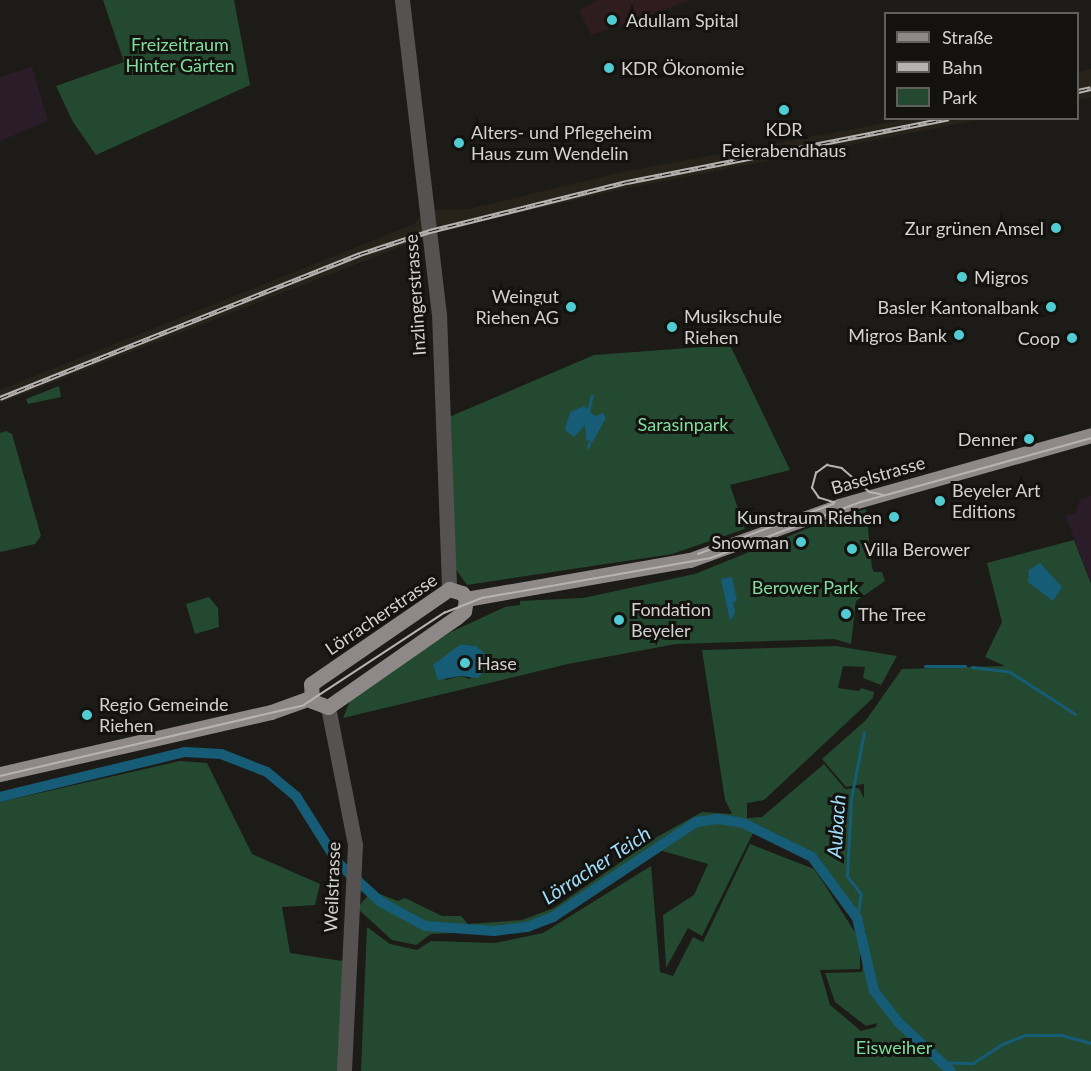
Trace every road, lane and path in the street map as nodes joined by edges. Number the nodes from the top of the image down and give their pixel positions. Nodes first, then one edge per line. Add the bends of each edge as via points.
1 (402, 0) edge
2 (1091, 435) edge
3 (449, 589) junction
4 (466, 599) junction
5 (310, 698) junction
6 (328, 707) junction
7 (0, 774) edge
8 (344, 1071) edge

1 - 3 street, Inzlingerstrasse via 439,313
2 - 4 main road, Baselstrasse via 839,506 690,560
3 - 4 main road, Lörracherstrasse via 462,593
3 - 5 main road, Lörracherstrasse via 311,684
4 - 6 main road via 464,611 457,617
5 - 6 main road via 319,707
5 - 7 main road via 271,712
6 - 8 street, Weilstrasse via 353,832

